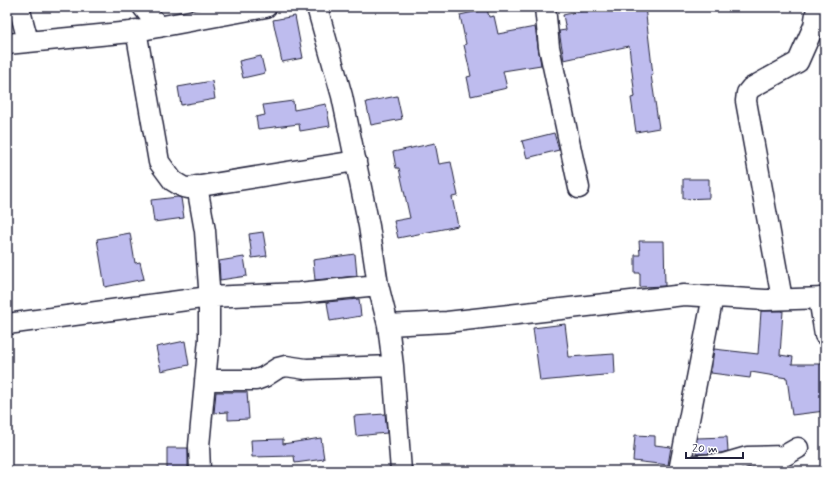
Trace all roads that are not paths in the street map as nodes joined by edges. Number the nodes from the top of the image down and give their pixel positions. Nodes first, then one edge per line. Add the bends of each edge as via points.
1 (19, 7) edge
2 (143, 7) edge
3 (266, 7) edge
4 (317, 7) edge
5 (545, 7) edge
6 (817, 7) edge
7 (159, 27) junction
8 (136, 30) junction
9 (28, 41) junction
10 (7, 44) edge
11 (356, 161) junction
12 (197, 186) junction
13 (580, 188) dead end
14 (378, 285) junction
15 (713, 296) junction
16 (209, 297) junction
17 (822, 298) edge
18 (782, 299) junction
19 (7, 324) edge
20 (388, 325) junction
21 (825, 335) edge
22 (393, 366) junction
23 (205, 380) junction
24 (798, 448) dead end
25 (679, 468) edge
26 (200, 471) edge
27 (401, 471) edge

1 - 9 street
2 - 7 street
3 - 7 street
4 - 11 street via 342,96
5 - 13 street via 549,47
6 - 18 street via 814,26 798,62 751,88 746,100
7 - 8 street
8 - 9 street
8 - 12 street via 159,162 173,181 183,187
9 - 10 street
11 - 12 street
11 - 14 street
12 - 16 street via 205,231
14 - 16 street via 299,294
14 - 20 street
15 - 18 street
15 - 20 street via 684,294 462,320
15 - 25 street
16 - 19 street
16 - 23 street via 209,339
17 - 18 street
17 - 21 street
20 - 22 street
22 - 23 street via 306,369 286,366 256,380
22 - 27 street
23 - 26 street via 198,446
24 - 25 street via 784,456 747,457 723,464

